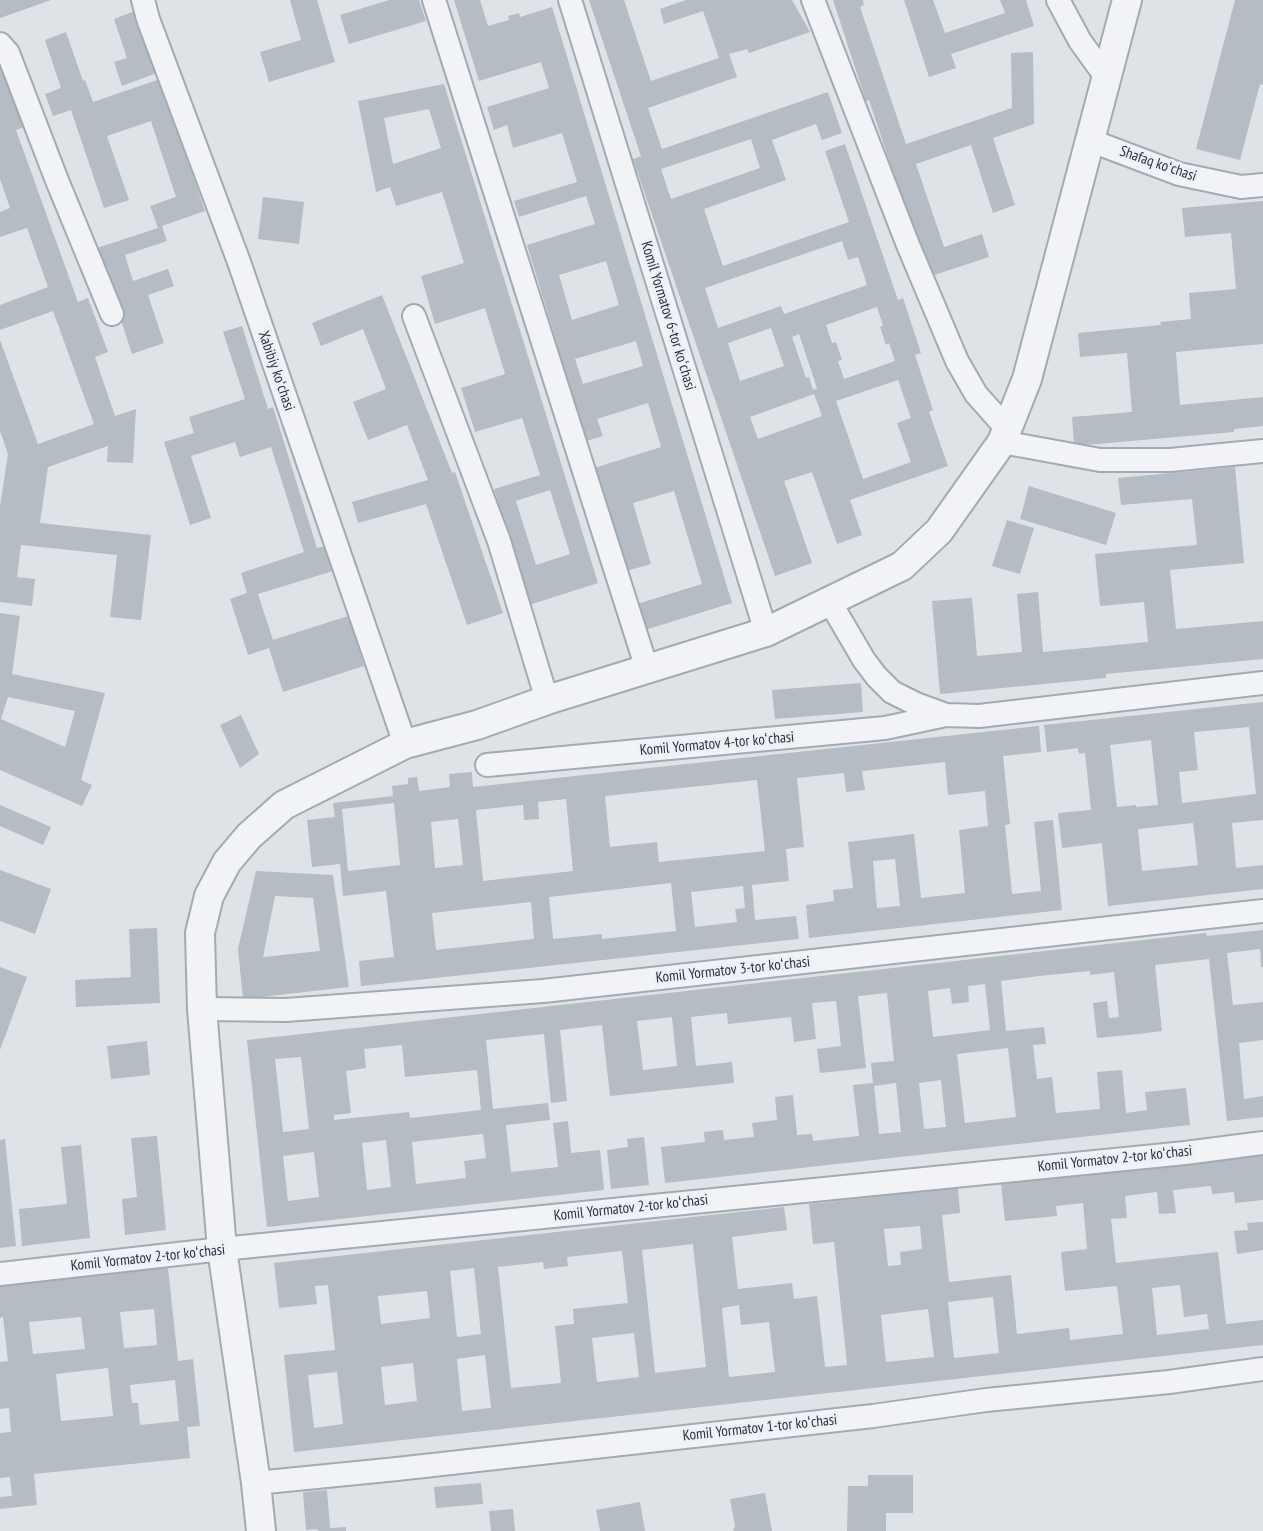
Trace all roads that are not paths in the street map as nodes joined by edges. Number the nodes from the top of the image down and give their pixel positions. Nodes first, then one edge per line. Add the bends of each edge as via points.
1 (143, 0) edge
2 (434, 0) edge
3 (570, 0) edge
4 (813, 0) edge
5 (1058, 0) edge
6 (1127, 0) edge
7 (0, 44) edge
8 (1106, 77) junction
9 (1089, 140) junction
10 (1263, 185) edge
11 (112, 314) dead end
12 (414, 316) dead end
13 (1004, 435) junction
14 (1263, 451) edge
15 (830, 602) junction
16 (766, 632) junction
17 (647, 669) junction
18 (1263, 683) edge
19 (547, 700) junction
20 (946, 715) junction
21 (405, 744) junction
22 (487, 765) dead end
23 (1263, 911) edge
24 (202, 1009) junction
25 (1263, 1143) edge
26 (222, 1250) junction
27 (0, 1274) edge
28 (1263, 1368) edge
29 (256, 1483) junction
30 (261, 1531) edge

1 - 21 street, Xabibiy koʻchasi via 239,262
2 - 17 street
3 - 16 street, Komil Yormatov 6-tor koʻchasi
4 - 13 street via 957,361
5 - 8 street via 1080,41
6 - 8 street
7 - 11 street via 8,53
8 - 9 street
9 - 10 street, Shafaq koʻchasi via 1179,174 1241,187
9 - 13 street via 1027,379
12 - 19 street via 499,541
13 - 14 street via 1100,460 1170,460
13 - 15 street via 939,531 902,566
15 - 16 street
15 - 20 street, Komil Yormatov 4-tor koʻchasi via 864,660 892,692
16 - 17 street
17 - 19 street
18 - 20 street, Komil Yormatov 4-tor koʻchasi via 979,716
19 - 21 street via 477,725
20 - 22 street, Komil Yormatov 4-tor koʻchasi via 885,728
21 - 24 street via 284,805 227,862 209,896 200,933
23 - 24 street, Komil Yormatov 3-tor koʻchasi via 543,992 285,1010
24 - 26 street
25 - 26 street, Komil Yormatov 2-tor koʻchasi
26 - 27 street, Komil Yormatov 2-tor koʻchasi
26 - 29 street
28 - 29 street, Komil Yormatov 1-tor koʻchasi via 873,1416
29 - 30 street

